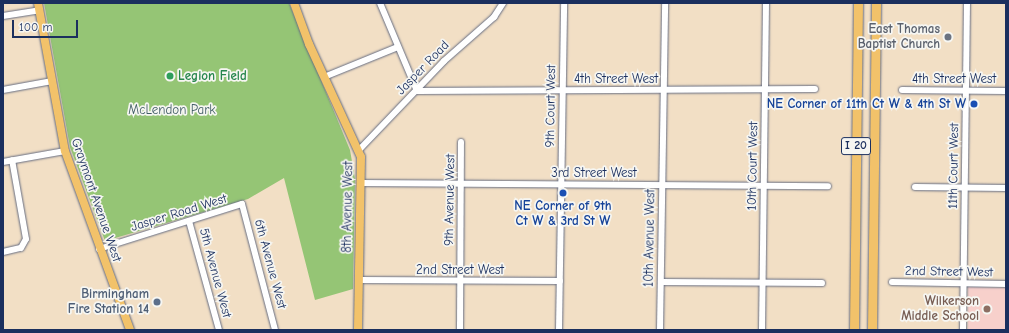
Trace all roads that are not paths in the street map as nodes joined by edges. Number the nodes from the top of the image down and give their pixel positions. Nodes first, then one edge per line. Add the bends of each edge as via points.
1 (294, 3) edge
2 (380, 3) edge
3 (503, 3) edge
4 (564, 3) edge
5 (665, 3) edge
6 (766, 3) edge
7 (858, 3) edge
8 (876, 3) edge
9 (967, 3) edge
10 (39, 6) edge
11 (3, 16) edge
12 (398, 47) junction
13 (324, 77) junction
14 (52, 81) junction
15 (3, 90) edge
16 (663, 90) junction
17 (765, 90) junction
18 (815, 90) dead end
19 (902, 90) dead end
20 (563, 91) junction
21 (965, 91) junction
22 (1006, 91) edge
23 (417, 92) junction
24 (461, 142) dead end
25 (359, 150) junction
26 (65, 151) junction
27 (12, 160) junction
28 (3, 162) edge
29 (361, 182) junction
30 (461, 183) junction
31 (561, 184) junction
32 (662, 184) junction
33 (764, 185) junction
34 (828, 186) dead end
35 (915, 187) dead end
36 (964, 188) junction
37 (1006, 188) edge
38 (242, 204) joint
39 (189, 221) junction
40 (100, 249) junction
41 (4, 252) edge
42 (359, 280) junction
43 (460, 281) junction
44 (560, 282) junction
45 (661, 282) junction
46 (892, 282) dead end
47 (762, 283) junction
48 (822, 283) dead end
49 (963, 283) junction
50 (1006, 284) edge
51 (130, 330) edge
52 (219, 330) edge
53 (275, 330) edge
54 (358, 330) edge
55 (460, 330) edge
56 (560, 330) edge
57 (660, 330) edge
58 (762, 330) edge
59 (854, 330) edge
60 (872, 330) edge
61 (962, 330) edge

1 - 13 main road, 8th Avenue West
2 - 12 street
3 - 23 street, Jasper Road via 494,18 444,61
4 - 20 street, 9th Court West
5 - 16 street, 10th Avenue West
6 - 17 street, 10th Court West
7 - 59 highway, I 20
8 - 60 highway, I 20
9 - 21 street, 11th Court West
10 - 11 street
10 - 14 main road, Graymont Avenue West
12 - 13 street
12 - 23 street
13 - 25 main road, 8th Avenue West
14 - 15 street
14 - 26 main road, Graymont Avenue West
16 - 17 street, 4th Street West
16 - 20 street, 4th Street West
16 - 32 street, 10th Avenue West
17 - 18 street, 4th Street West
17 - 33 street, 10th Court West
19 - 21 street, 4th Street West
20 - 23 street, 4th Street West
20 - 31 street, 9th Court West
21 - 22 street, 4th Street West
21 - 36 street, 11th Court West
23 - 25 street, Jasper Road
24 - 30 street, 9th Avenue West
25 - 29 main road, 8th Avenue West
26 - 27 street
26 - 40 main road, Graymont Avenue West
27 - 28 street
27 - 41 street via 26,239 21,248
29 - 30 street, 3rd Street West
29 - 42 main road, 8th Avenue West
30 - 31 street, 3rd Street West
30 - 43 street, 9th Avenue West
31 - 32 street, 3rd Street West
31 - 44 street, 9th Court West
32 - 33 street, 3rd Street West
32 - 45 street, 10th Avenue West
33 - 34 street, 3rd Street West
33 - 47 street, 10th Court West
35 - 36 street
36 - 37 street
36 - 49 street, 11th Court West
38 - 39 street, Jasper Road West
38 - 53 street, 6th Avenue West
39 - 40 street, Jasper Road West
39 - 52 street, 5th Avenue West
40 - 51 main road, Graymont Avenue West
42 - 43 street, 2nd Street West
42 - 54 main road, 8th Avenue West
43 - 44 street, 2nd Street West
43 - 55 street, 9th Avenue West
44 - 56 street, 9th Court West
45 - 47 street
45 - 57 street, 10th Avenue West
46 - 49 street, 2nd Street West
47 - 48 street
47 - 58 street, 10th Court West
49 - 50 street, 2nd Street West
49 - 61 street, 11th Court West

